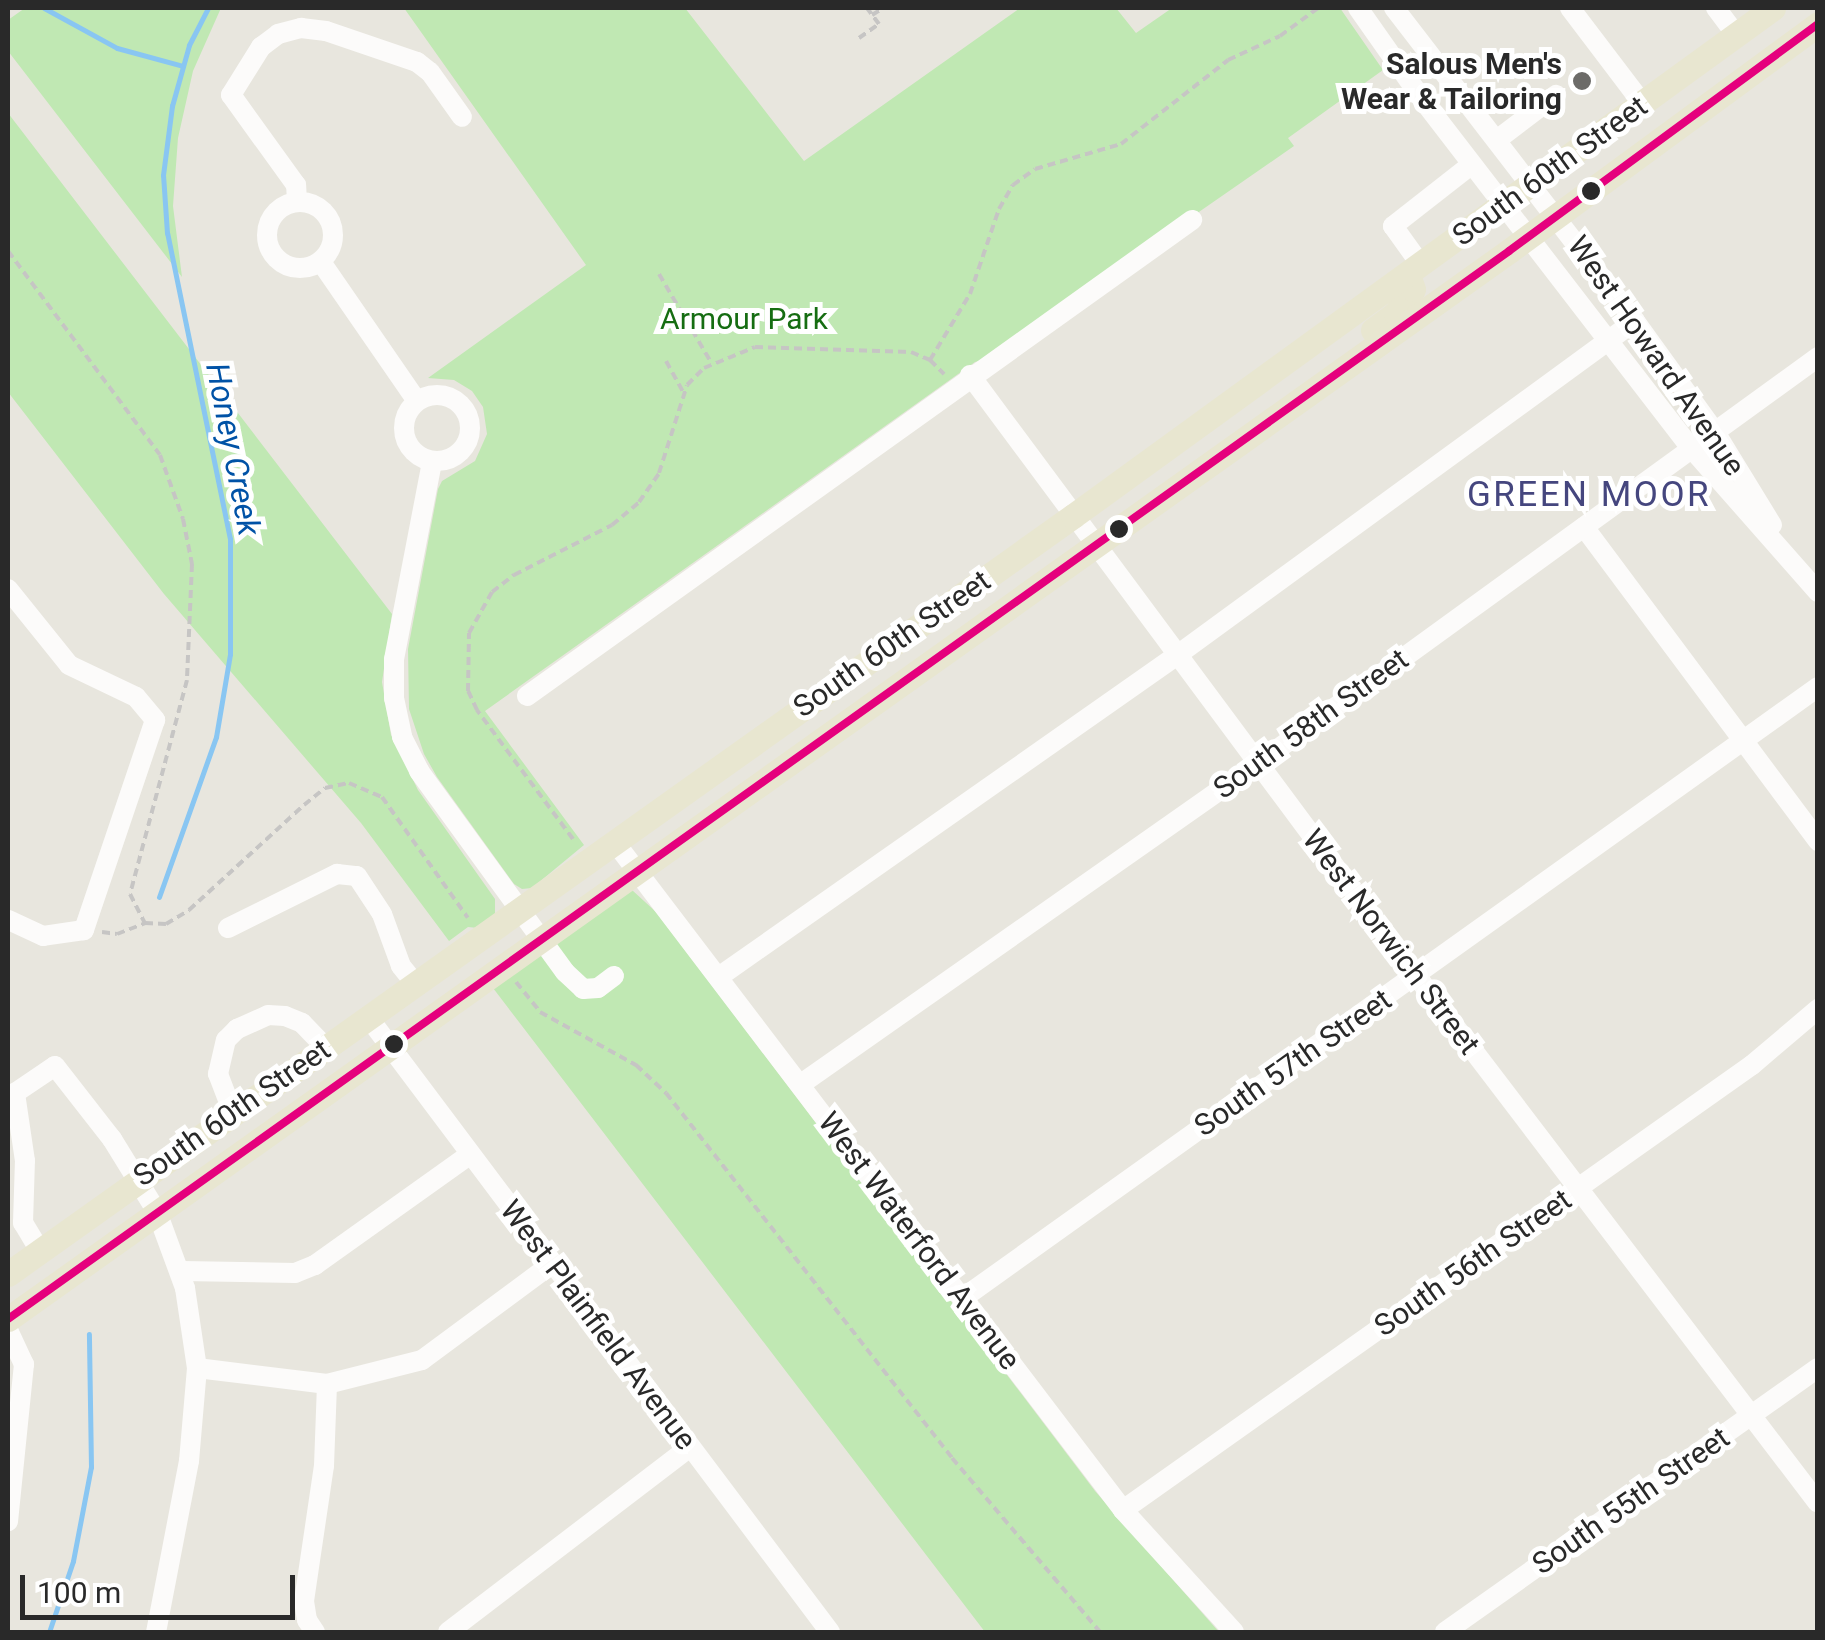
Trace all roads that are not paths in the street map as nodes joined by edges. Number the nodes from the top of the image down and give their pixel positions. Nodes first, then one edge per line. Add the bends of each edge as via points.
1 (1358, 8) edge
2 (1394, 8) edge
3 (1570, 8) edge
4 (1716, 8) edge
5 (1773, 8) edge
6 (1818, 24) edge
7 (1736, 35) junction
8 (1759, 66) junction
9 (1451, 77) junction
10 (1556, 95) dead end
11 (1422, 99) junction
12 (1643, 104) junction
13 (462, 116) dead end
14 (1498, 139) junction
15 (1472, 164) junction
16 (1534, 185) junction
17 (297, 202) junction
18 (1504, 206) junction
19 (1557, 217) junction
20 (1192, 220) dead end
21 (1528, 237) junction
22 (320, 262) junction
23 (1415, 270) junction
24 (1636, 322) junction
25 (1608, 341) junction
26 (1818, 357) edge
27 (970, 376) junction
28 (1306, 397) junction
29 (418, 401) junction
30 (1715, 432) junction
31 (1692, 449) junction
32 (432, 462) junction
33 (1073, 516) junction
34 (1584, 527) junction
35 (1094, 546) junction
36 (1800, 569) junction
37 (8, 589) edge
38 (1818, 592) edge
39 (1176, 656) junction
40 (1818, 687) edge
41 (527, 696) dead end
42 (1743, 742) junction
43 (1257, 764) junction
44 (614, 840) junction
45 (1818, 841) edge
46 (636, 869) junction
47 (517, 912) junction
48 (8, 920) edge
49 (228, 928) dead end
50 (538, 939) junction
51 (614, 976) dead end
52 (720, 976) junction
53 (1416, 976) junction
54 (416, 984) junction
55 (1818, 1010) edge
56 (368, 1017) junction
57 (388, 1046) junction
58 (325, 1048) junction
59 (801, 1084) junction
60 (233, 1112) junction
61 (470, 1155) junction
62 (137, 1181) junction
63 (1578, 1189) junction
64 (157, 1212) junction
65 (40, 1252) junction
66 (552, 1264) junction
67 (182, 1271) junction
68 (8, 1274) edge
69 (963, 1298) junction
70 (8, 1320) edge
71 (8, 1330) edge
72 (196, 1368) junction
73 (1818, 1368) edge
74 (327, 1384) junction
75 (1750, 1416) junction
76 (690, 1447) junction
77 (1818, 1504) edge
78 (1124, 1510) junction
79 (8, 1521) edge
80 (156, 1632) edge
81 (315, 1632) edge
82 (448, 1632) edge
83 (828, 1632) edge
84 (1234, 1632) edge
85 (1445, 1632) edge

1 - 11 street, West Howard Avenue
2 - 9 street, West Howard Avenue
3 - 12 street
4 - 7 street
5 - 7 main road, South 60th Street
6 - 8 main road, South 60th Street
7 - 8 main road
7 - 12 main road, South 60th Street
8 - 19 main road, South 60th Street
9 - 11 street
9 - 14 street, West Howard Avenue
10 - 14 street
11 - 15 street, West Howard Avenue
12 - 16 main road, South 60th Street
13 - 17 street via 416,62 326,31 278,34 261,47 230,95 296,185
14 - 16 street, West Howard Avenue
15 - 18 street, West Howard Avenue
15 - 23 street via 1392,226
16 - 18 main road, South 60th Street
16 - 19 street, West Howard Avenue
17 - 22 street via 312,204 331,222 333,242
17 - 22 street via 269,222 268,246 283,265 296,269
18 - 21 street, West Howard Avenue
18 - 23 main road, South 60th Street
19 - 21 main road, South 60th Street
19 - 24 street, West Howard Avenue
20 - 27 street
21 - 25 street, West Howard Avenue
21 - 28 main road, South 60th Street
22 - 29 street
23 - 28 main road via 1413,289 1396,313 1359,340
23 - 33 main road, South 60th Street
24 - 25 street
24 - 30 street, West Howard Avenue
25 - 31 street, West Howard Avenue
25 - 39 street
26 - 30 street, South 58th Street
27 - 33 street, West Norwich Street
27 - 41 street
28 - 35 main road, South 60th Street
29 - 32 street via 406,415 405,439
29 - 32 street via 449,397 469,421 463,450
30 - 31 street, South 58th Street
30 - 36 street, West Howard Avenue
31 - 34 street, South 58th Street
31 - 36 street, West Howard Avenue
32 - 47 street via 394,659 394,698 419,771
33 - 35 street, West Norwich Street
33 - 44 main road, South 60th Street
34 - 42 street
34 - 43 street, South 58th Street
35 - 39 street, West Norwich Street
35 - 46 main road, South 60th Street
36 - 38 street, West Howard Avenue
37 - 48 street via 68,665 136,696 155,720 84,930 43,936
39 - 43 street, West Norwich Street
39 - 52 street
40 - 42 street, South 57th Street
42 - 45 street
42 - 53 street, South 57th Street
43 - 53 street, West Norwich Street
43 - 59 street, South 58th Street
44 - 46 street, West Waterford Avenue
44 - 47 main road, South 60th Street
46 - 50 main road, South 60th Street
46 - 52 street, West Waterford Avenue
47 - 50 street
47 - 54 main road, South 60th Street
49 - 54 street via 336,874 358,876
50 - 51 street via 583,989
50 - 57 main road, South 60th Street
52 - 59 street, West Waterford Avenue
53 - 63 street, West Norwich Street
53 - 69 street, South 57th Street
54 - 56 main road, South 60th Street
55 - 63 street, South 56th Street
56 - 57 street, West Plainfield Avenue
56 - 58 main road, South 60th Street
57 - 61 street, West Plainfield Avenue
57 - 64 main road, South 60th Street
58 - 60 main road, South 60th Street
58 - 60 street via 302,1023 285,1016 268,1015 237,1029 226,1040 218,1074
59 - 69 street, West Waterford Avenue
60 - 62 main road, South 60th Street
61 - 66 street, West Plainfield Avenue
61 - 67 street via 315,1265 295,1273
62 - 64 street
62 - 65 main road, South 60th Street
62 - 65 street via 55,1066 15,1093 25,1161 23,1223
63 - 75 street, West Norwich Street
63 - 78 street, South 56th Street
64 - 67 street
64 - 70 main road, South 60th Street
65 - 68 main road, South 60th Street
66 - 74 street via 422,1360
66 - 76 street, West Plainfield Avenue
67 - 72 street
69 - 78 street, West Waterford Avenue
71 - 79 street via 24,1364
72 - 74 street
72 - 80 street via 189,1461
73 - 75 street, South 55th Street
74 - 81 street via 324,1466 304,1601
75 - 77 street, West Norwich Street
75 - 85 street, South 55th Street
76 - 82 street
76 - 83 street, West Plainfield Avenue
78 - 84 street, West Waterford Avenue

